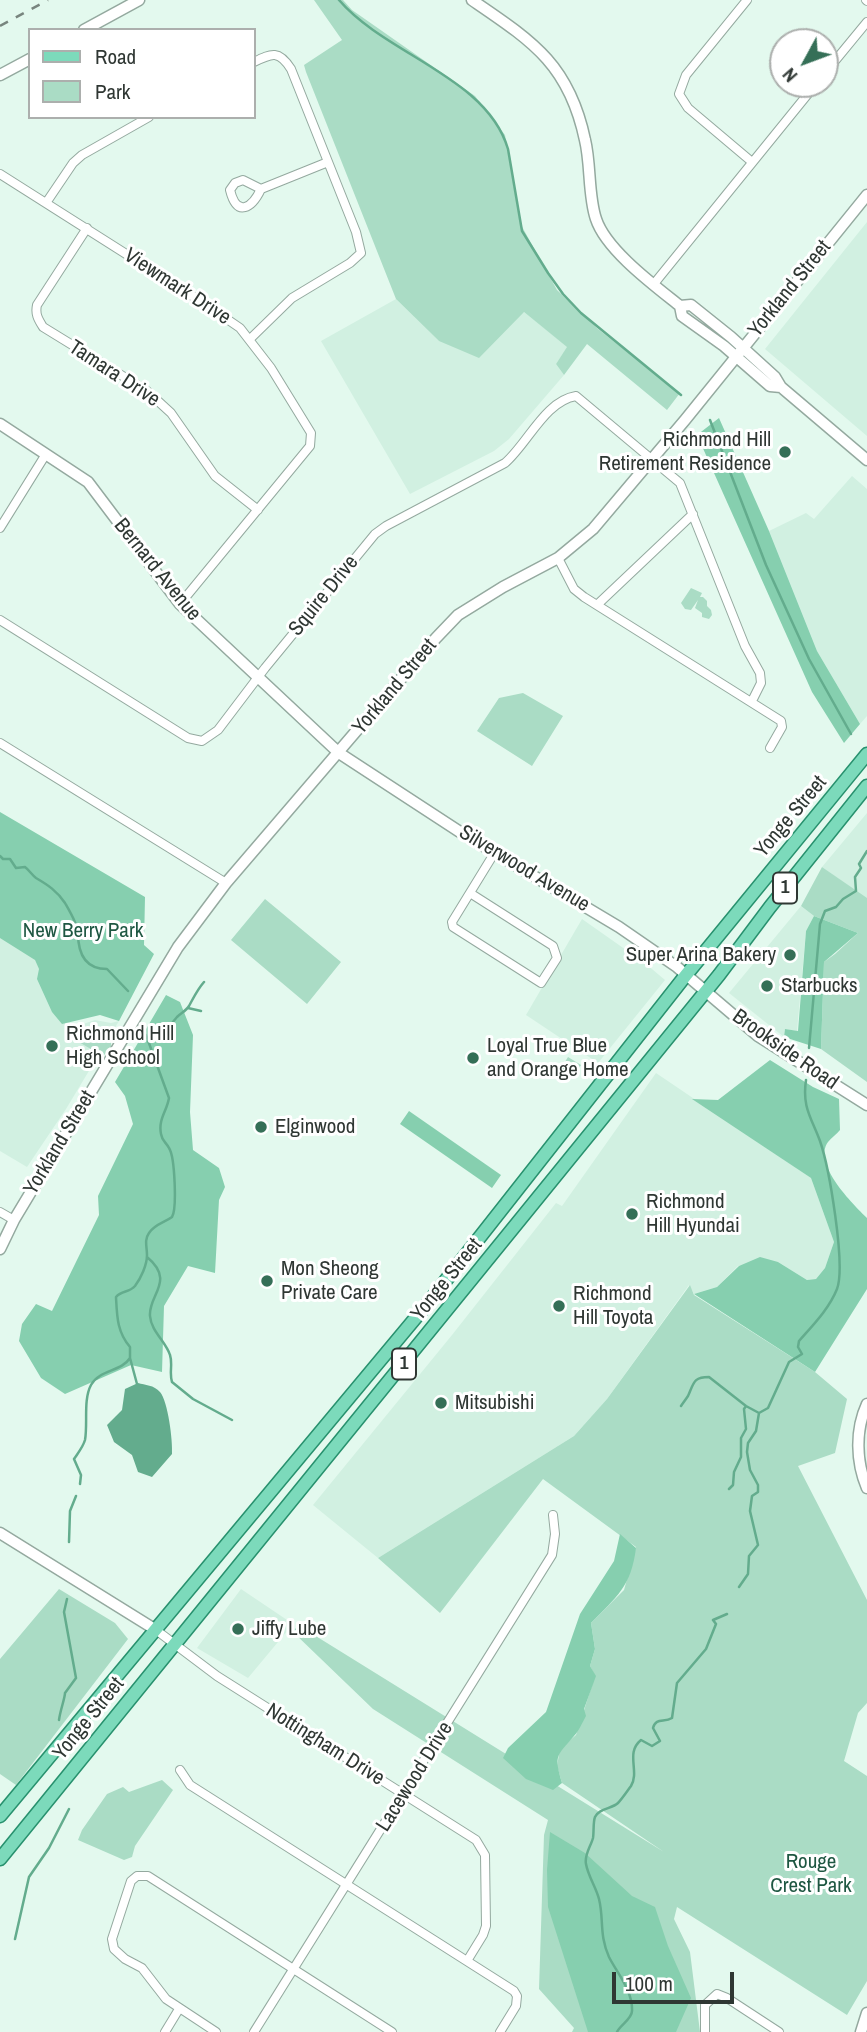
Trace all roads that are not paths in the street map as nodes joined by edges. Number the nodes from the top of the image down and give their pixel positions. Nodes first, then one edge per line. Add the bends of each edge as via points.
1 (139, 0) edge
2 (472, 0) edge
3 (747, 0) edge
4 (867, 22) edge
5 (88, 28) edge
6 (839, 56) edge
7 (28, 60) edge
8 (256, 61) edge
9 (0, 75) edge
10 (805, 98) edge
11 (145, 119) edge
12 (328, 162) junction
13 (752, 162) junction
14 (0, 174) edge
15 (261, 189) dead end
16 (867, 195) edge
17 (46, 203) junction
18 (88, 228) junction
19 (653, 285) junction
20 (250, 339) junction
21 (738, 353) junction
22 (0, 424) edge
23 (46, 454) junction
24 (652, 458) junction
25 (867, 460) edge
26 (258, 510) junction
27 (693, 514) junction
28 (0, 528) edge
29 (558, 558) junction
30 (180, 604) junction
31 (598, 604) junction
32 (0, 620) edge
33 (257, 678) junction
34 (752, 701) junction
35 (0, 743) edge
36 (770, 748) dead end
37 (339, 753) junction
38 (867, 754) edge
39 (867, 786) edge
40 (495, 852) junction
41 (226, 883) junction
42 (470, 893) junction
43 (686, 975) junction
44 (705, 991) junction
45 (867, 1105) edge
46 (0, 1212) edge
47 (14, 1220) junction
48 (0, 1249) edge
49 (867, 1404) edge
50 (867, 1488) edge
51 (553, 1515) dead end
52 (0, 1533) edge
53 (156, 1630) junction
54 (174, 1645) junction
55 (180, 1770) dead end
56 (404, 1795) junction
57 (0, 1816) edge
58 (0, 1859) edge
59 (347, 1885) junction
60 (467, 1961) junction
61 (294, 1969) junction
62 (179, 2009) junction
63 (867, 2013) edge
64 (165, 2032) edge
65 (216, 2032) edge
66 (254, 2032) edge
67 (393, 2032) edge
68 (500, 2032) edge
69 (705, 2032) edge
70 (779, 2032) edge
71 (861, 2032) edge

1 - 5 street
2 - 19 street via 553,63 573,97 586,141 596,220 616,250
3 - 13 street via 686,75 680,94 688,108
4 - 6 street
7 - 9 street
8 - 12 street via 278,55 287,62
10 - 13 street
11 - 17 street via 82,155
12 - 15 street
12 - 20 street via 358,236 360,253 292,299
13 - 19 street
14 - 17 street, Viewmark Drive
16 - 21 street, Yorkland Street
17 - 18 street, Viewmark Drive
18 - 20 street, Viewmark Drive via 225,317
18 - 26 street, Tamara Drive via 37,305 43,327 162,403 215,476
19 - 21 street via 680,306 691,305
20 - 26 street, Viewmark Drive via 312,440
21 - 24 street, Yorkland Street
21 - 25 street via 775,377
22 - 23 street, Bernard Avenue
23 - 28 street
23 - 30 street, Bernard Avenue via 88,482
24 - 27 street via 680,483
24 - 29 street, Yorkland Street via 593,529
24 - 33 street, Squire Drive via 576,396 558,402 505,463 375,534
26 - 30 street, Viewmark Drive
27 - 31 street
27 - 34 street via 760,673 761,683
29 - 31 street via 574,589
29 - 37 street, Yorkland Street via 458,615
30 - 33 street, Bernard Avenue
31 - 34 street
32 - 33 street, Squire Drive via 197,741 218,730
33 - 37 street, Bernard Avenue
34 - 36 street via 781,721
35 - 41 street
37 - 40 street, Silverwood Avenue
37 - 41 street, Yorkland Street
38 - 43 main road, Yonge Street / 1
39 - 44 main road, Yonge Street / 1
40 - 42 street
40 - 43 street, Silverwood Avenue via 595,911
41 - 47 street, Yorkland Street via 178,947
42 - 42 street via 452,922 455,929 541,984 557,958 554,946
43 - 44 street, Silverwood Avenue
43 - 53 main road, Yonge Street / 1 via 428,1303
44 - 45 street, Brookside Road via 758,1036
44 - 54 main road, Yonge Street / 1
46 - 47 street
47 - 48 street, Yorkland Street
49 - 50 street via 859,1447
51 - 56 street, Lacewood Drive via 552,1555
52 - 53 street
53 - 54 street, Nottingham Drive
53 - 57 main road, Yonge Street / 1
54 - 56 street, Nottingham Drive
54 - 58 main road, Yonge Street / 1
55 - 59 street via 190,1786
56 - 59 street, Lacewood Drive
56 - 60 street, Nottingham Drive via 482,1847 485,1926
59 - 60 street
59 - 61 street, Lacewood Drive
60 - 68 street via 517,1996
61 - 62 street via 148,1876 136,1876 112,1940 114,1949 142,1968 158,1991
61 - 66 street, Lacewood Drive
61 - 67 street
62 - 64 street
62 - 65 street
63 - 71 street
69 - 70 street via 703,2011 717,1994

